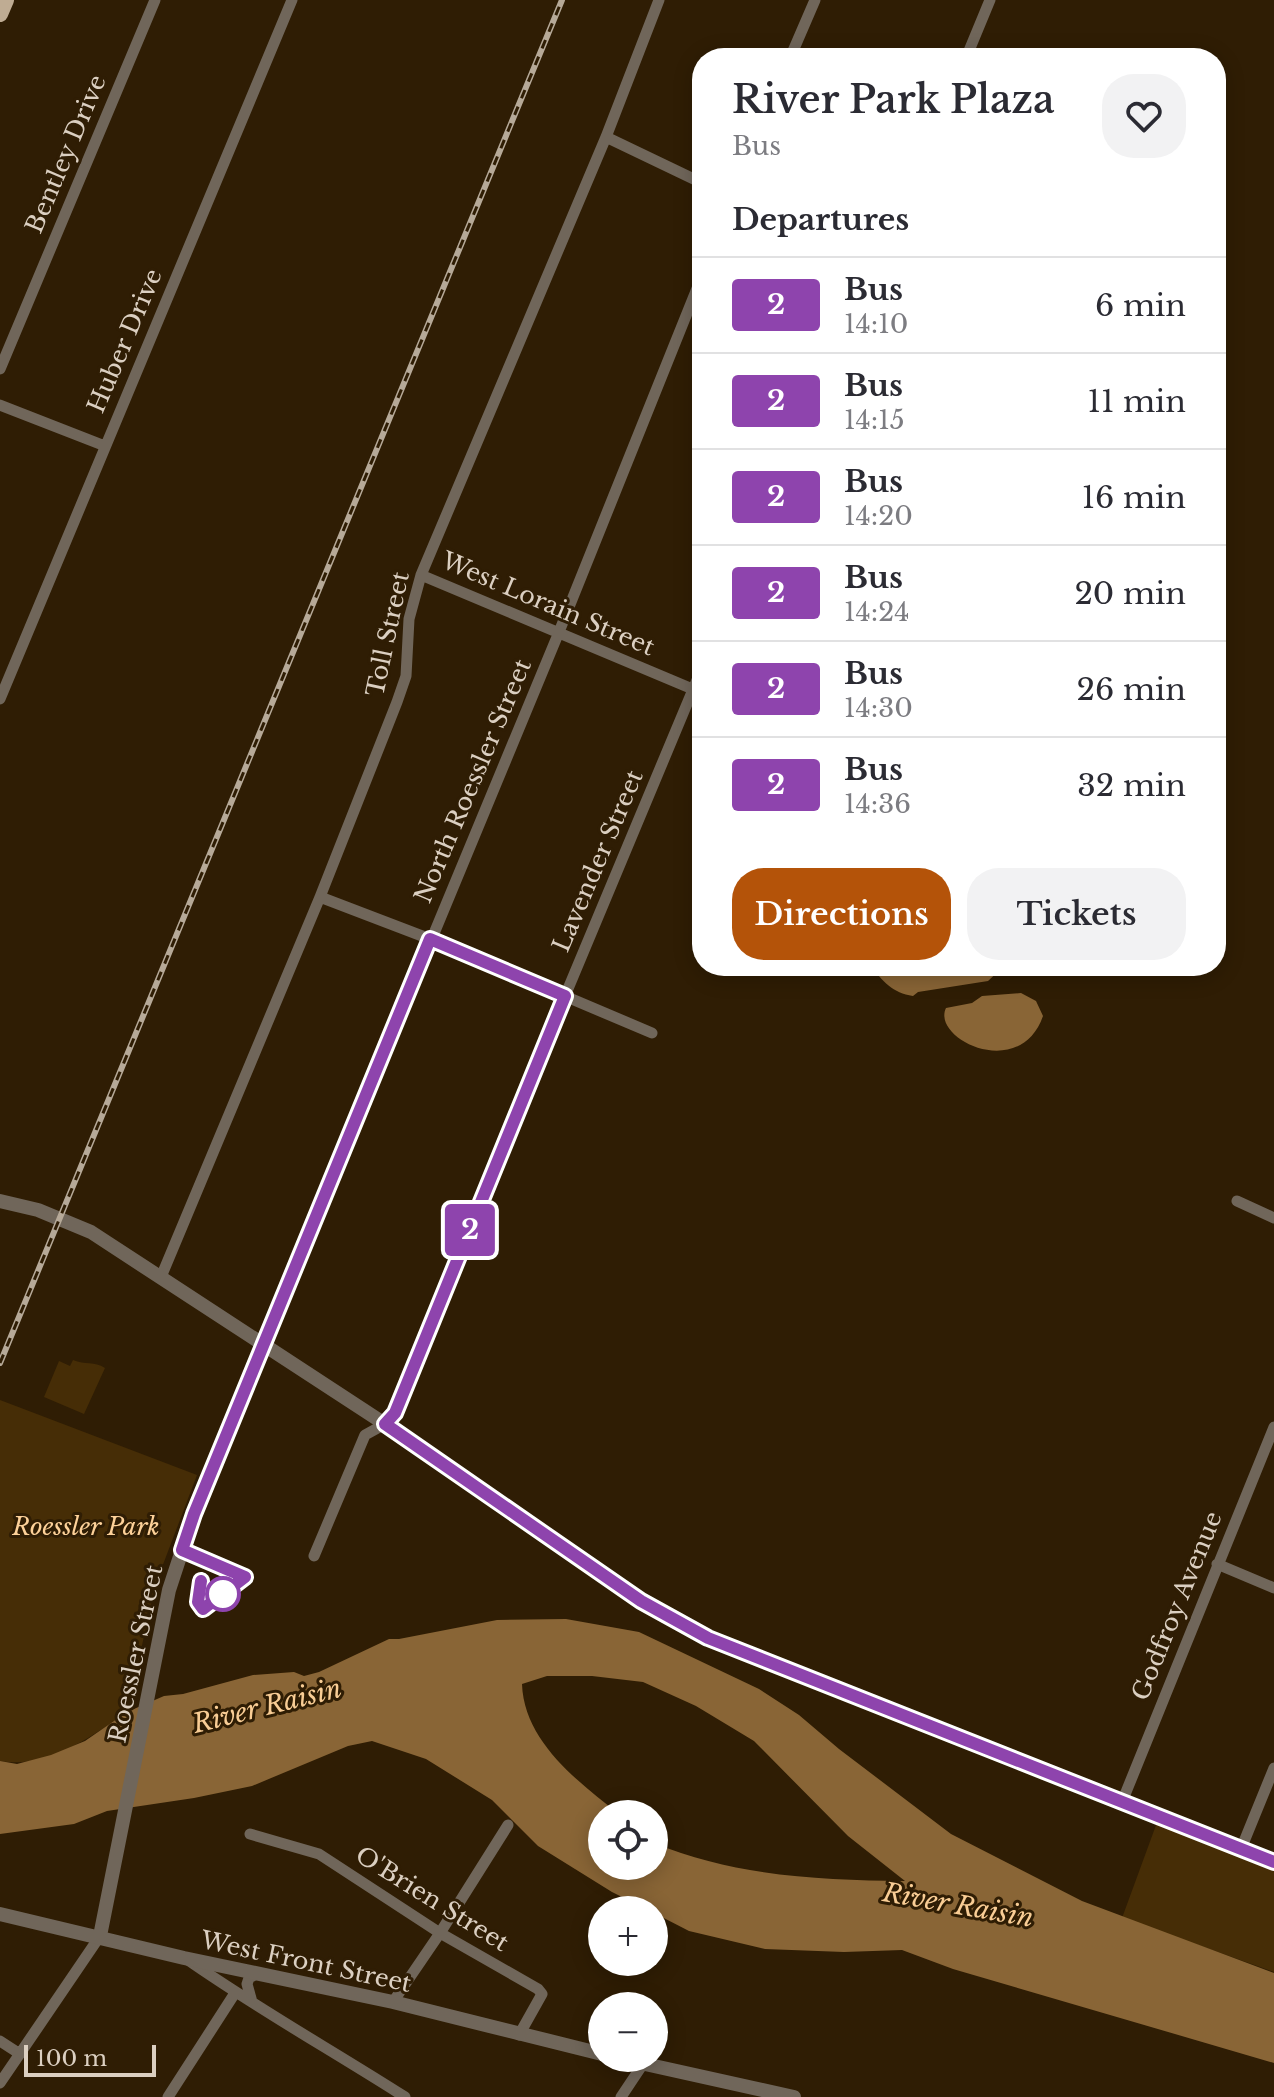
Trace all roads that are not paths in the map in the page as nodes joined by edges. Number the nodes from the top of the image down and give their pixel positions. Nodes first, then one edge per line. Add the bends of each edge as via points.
1 (6, 0) edge
2 (155, 0) edge
3 (292, 0) edge
4 (659, 0) edge
5 (815, 0) edge
6 (990, 0) edge
7 (0, 14) edge
8 (794, 48) edge
9 (970, 48) edge
10 (606, 137) junction
11 (692, 178) edge
12 (692, 301) edge
13 (0, 369) edge
14 (0, 405) edge
15 (105, 446) junction
16 (421, 575) junction
17 (559, 632) junction
18 (692, 688) edge
19 (0, 699) edge
20 (692, 705) edge
21 (320, 897) junction
22 (430, 939) junction
23 (565, 996) junction
24 (652, 1033) dead end
25 (0, 1201) edge
26 (1237, 1201) dead end
27 (1274, 1218) edge
28 (161, 1277) junction
29 (263, 1346) junction
30 (385, 1424) junction
31 (1274, 1427) edge
32 (314, 1556) dead end
33 (1217, 1564) junction
34 (1274, 1588) edge
35 (1274, 1768) edge
36 (1122, 1802) junction
37 (508, 1825) dead end
38 (250, 1834) dead end
39 (1241, 1849) junction
40 (1274, 1862) edge
41 (0, 1914) edge
42 (440, 1933) junction
43 (100, 1936) junction
44 (184, 1958) junction
45 (258, 1973) junction
46 (235, 1993) junction
47 (252, 2002) junction
48 (393, 2002) junction
49 (519, 2035) junction
50 (0, 2041) edge
51 (588, 2051) edge
52 (20, 2054) junction
53 (668, 2069) edge
54 (638, 2072) edge
55 (0, 2083) edge
56 (168, 2097) edge
57 (405, 2097) edge
58 (621, 2097) edge
59 (794, 2097) edge

1 - 7 main road
2 - 13 street, Bentley Drive
3 - 15 street, Huber Drive
4 - 10 street, Toll Street
5 - 8 street
6 - 9 street
10 - 11 street
10 - 16 street, Toll Street
12 - 17 street, North Roessler Street
14 - 15 street
15 - 19 street, Huber Drive
16 - 17 street, West Lorain Street
16 - 21 street, Toll Street via 409,619 406,676
17 - 18 street, West Lorain Street
17 - 22 street, North Roessler Street
20 - 23 street, Lavender Street
21 - 22 street
21 - 28 street, Toll Street
22 - 23 street
22 - 29 street, North Roessler Street
23 - 24 street
23 - 30 street, Lavender Street via 395,1413
25 - 28 street via 91,1232
26 - 27 street
28 - 29 street
29 - 30 street
29 - 43 street, Roessler Street via 169,1590
30 - 32 street, Lavender Street via 370,1430 358,1449
30 - 36 street via 641,1601 708,1638
31 - 33 street, Godfroy Avenue
33 - 34 street
33 - 36 street, Godfroy Avenue
35 - 39 street
36 - 39 street
37 - 42 street
38 - 42 street, O'Brien Street via 319,1854
39 - 40 street
41 - 43 street, West Front Street
42 - 48 street
42 - 49 street, O'Brien Street via 542,1994
43 - 44 street, West Front Street
43 - 52 street
44 - 45 street, West Front Street
44 - 46 street
45 - 47 street via 247,1984
45 - 48 street, West Front Street
46 - 47 street
46 - 56 street
47 - 57 street
48 - 49 street, West Front Street
49 - 51 street, West Front Street
50 - 52 street
52 - 55 street
53 - 59 street
54 - 58 street

